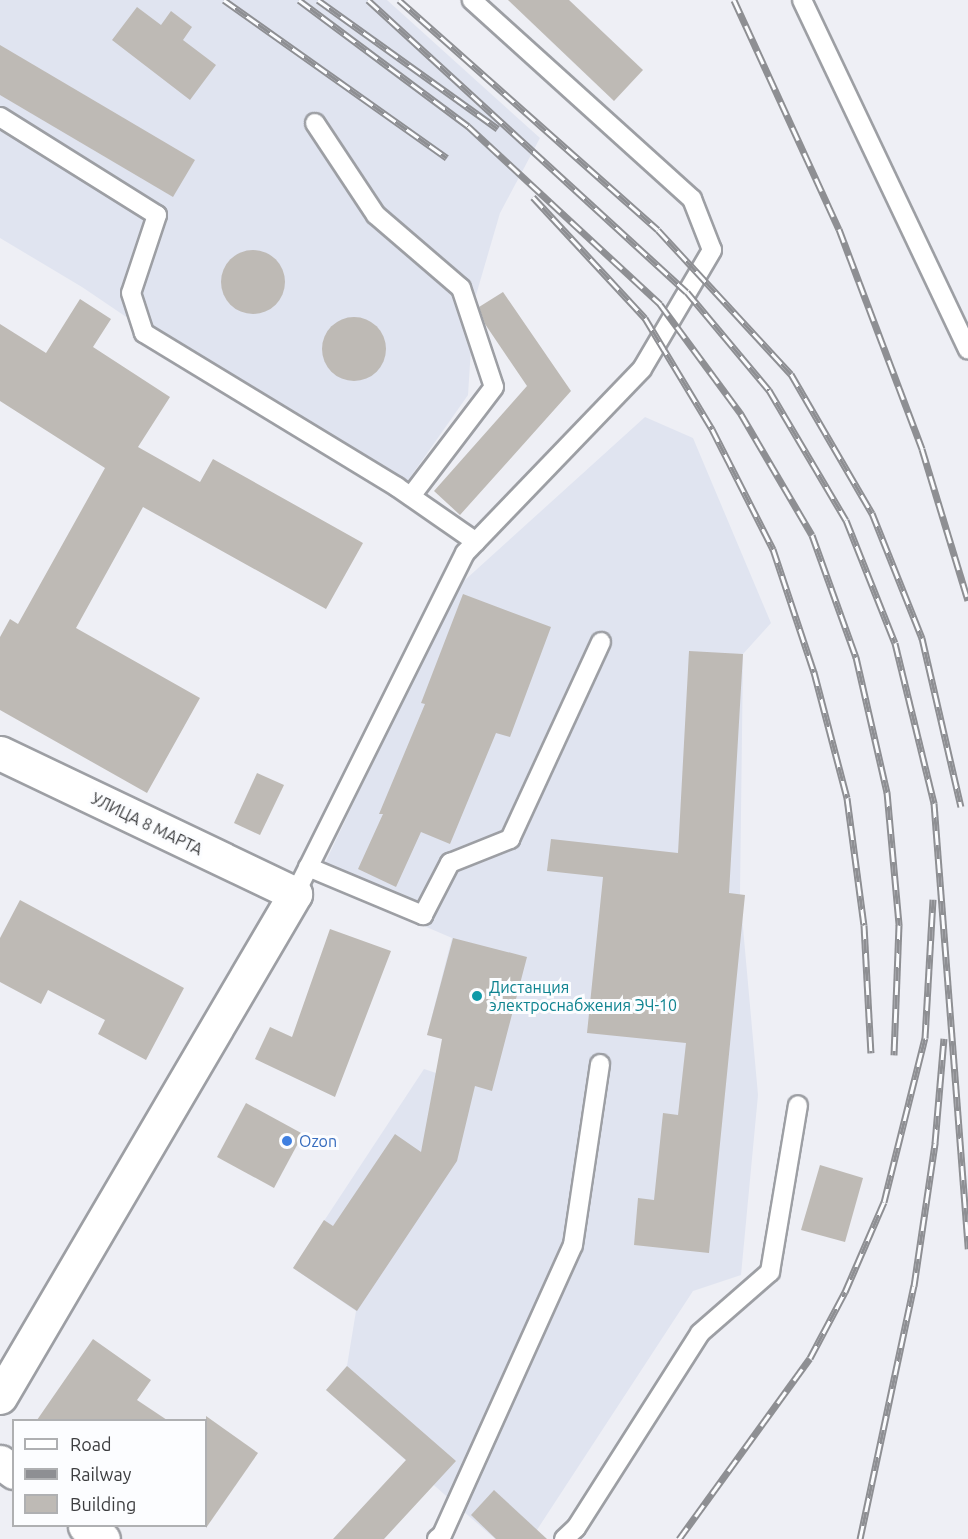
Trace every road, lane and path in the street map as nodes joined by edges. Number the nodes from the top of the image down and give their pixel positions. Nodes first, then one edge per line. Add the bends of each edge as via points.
1 (472, 0) edge
2 (802, 0) edge
3 (0, 117) edge
4 (315, 123) dead end
5 (968, 350) edge
6 (411, 496) junction
7 (476, 542) junction
8 (601, 642) dead end
9 (0, 753) edge
10 (301, 880) junction
11 (600, 1064) dead end
12 (798, 1105) dead end
13 (0, 1398) edge
14 (86, 1527) edge
15 (103, 1539) edge
16 (437, 1539) edge
17 (564, 1539) edge

1 - 7 lane via 692,200 712,250 642,369
2 - 5 lane
3 - 6 lane via 157,215 130,293 144,333
4 - 6 lane via 376,215 461,288 494,387
6 - 7 lane
7 - 10 lane via 465,553
8 - 10 lane via 510,839 450,863 423,915
9 - 10 street, УЛИЦА 8 МАРТА
10 - 13 street
11 - 16 lane via 573,1245
12 - 17 lane via 770,1272 700,1333 576,1528
14 - 15 street

